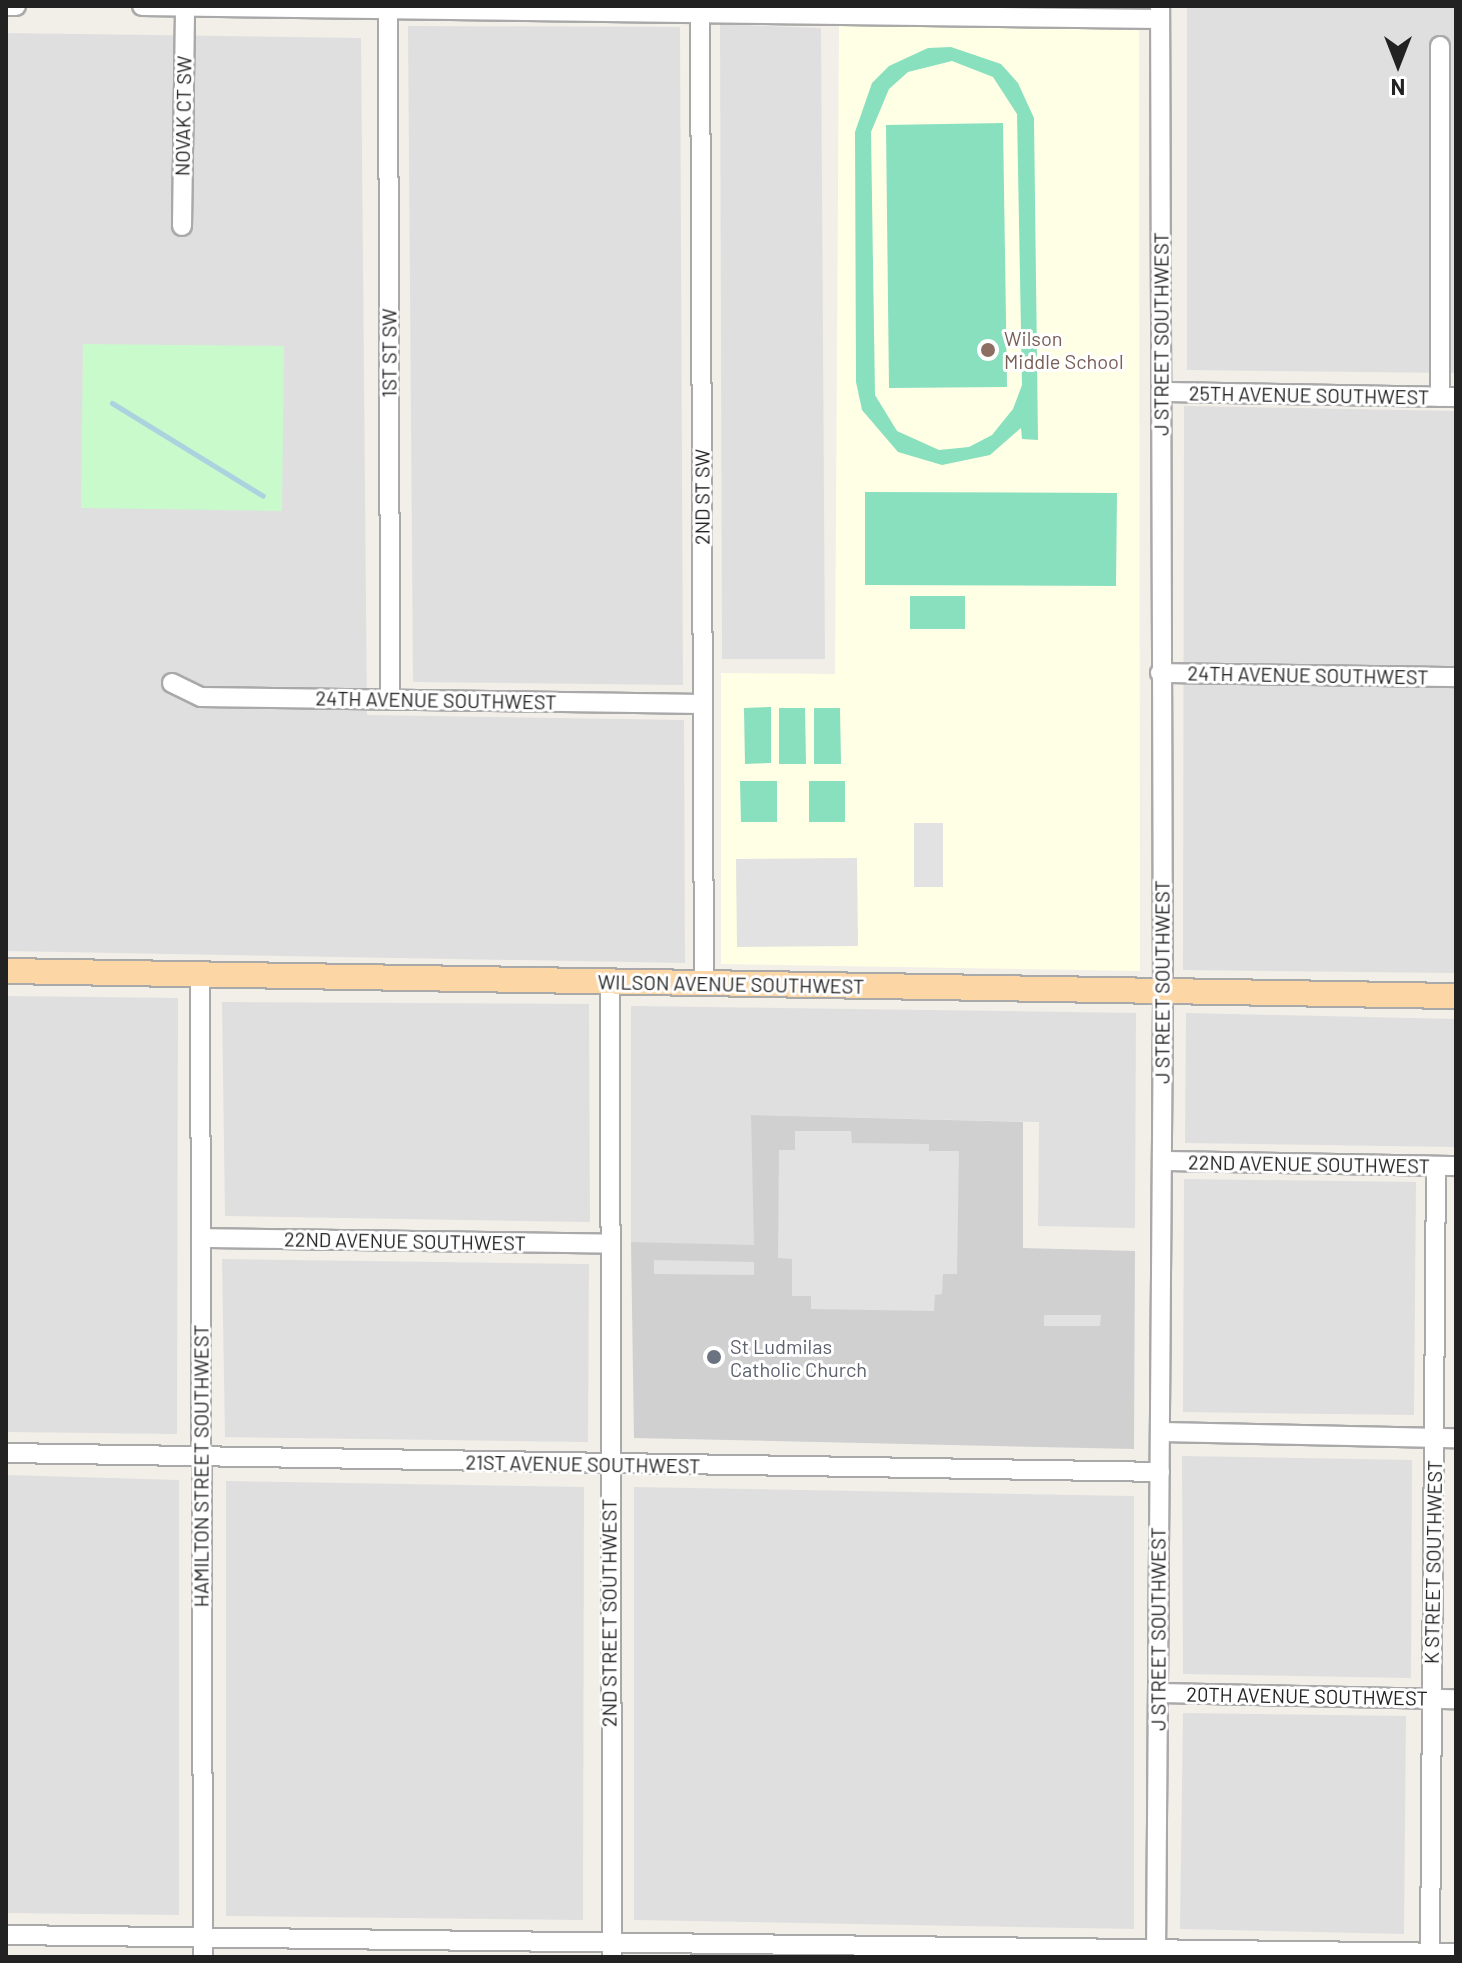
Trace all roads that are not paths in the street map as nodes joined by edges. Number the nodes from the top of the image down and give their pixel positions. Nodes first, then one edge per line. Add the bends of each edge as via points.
1 (6, 6) edge
2 (16, 6) edge
3 (142, 6) edge
4 (388, 6) edge
5 (185, 7) edge
6 (700, 9) edge
7 (1160, 13) edge
8 (1440, 46) dead end
9 (182, 226) dead end
10 (1162, 392) junction
11 (1448, 397) edge
12 (1160, 673) junction
13 (1456, 677) edge
14 (172, 683) dead end
15 (390, 700) junction
16 (702, 704) junction
17 (6, 971) edge
18 (200, 975) junction
19 (610, 982) junction
20 (704, 983) junction
21 (1163, 991) junction
22 (1456, 996) edge
23 (1162, 1161) junction
24 (1436, 1166) junction
25 (1456, 1166) edge
26 (201, 1238) junction
27 (610, 1244) junction
28 (1160, 1432) junction
29 (1435, 1437) junction
30 (1456, 1438) edge
31 (6, 1453) edge
32 (201, 1457) junction
33 (609, 1464) junction
34 (1160, 1472) junction
35 (1158, 1693) junction
36 (1432, 1698) junction
37 (1456, 1699) edge
38 (6, 1935) edge
39 (203, 1948) edge
40 (462, 1949) edge
41 (611, 1951) edge
42 (890, 1952) edge
43 (1456, 1953) edge
44 (1156, 1954) edge
45 (1430, 1955) edge

1 - 2 street
3 - 5 street
4 - 5 street
4 - 6 street
4 - 15 street, 1ST ST SW
5 - 9 street, NOVAK CT SW
6 - 7 street
6 - 16 street, 2ND ST SW
7 - 10 street, J STREET SOUTHWEST
8 - 11 street
10 - 11 street, 25TH AVENUE SOUTHWEST
10 - 12 street, J STREET SOUTHWEST
12 - 13 street, 24TH AVENUE SOUTHWEST
12 - 21 street, J STREET SOUTHWEST
14 - 15 street, 24TH AVENUE SOUTHWEST via 201,697
15 - 16 street, 24TH AVENUE SOUTHWEST
16 - 20 street, 2ND ST SW
17 - 18 main road, WILSON AVENUE SOUTHWEST
18 - 19 main road, WILSON AVENUE SOUTHWEST
18 - 26 street, HAMILTON STREET SOUTHWEST
19 - 20 main road, WILSON AVENUE SOUTHWEST
19 - 27 street, 2ND STREET SOUTHWEST
20 - 21 main road, WILSON AVENUE SOUTHWEST
21 - 22 main road, WILSON AVENUE SOUTHWEST
21 - 23 street, J STREET SOUTHWEST
23 - 24 street, 22ND AVENUE SOUTHWEST
23 - 28 street, J STREET SOUTHWEST
24 - 25 street, 22ND AVENUE SOUTHWEST
24 - 29 street, K STREET SOUTHWEST
26 - 27 street, 22ND AVENUE SOUTHWEST
26 - 32 street, HAMILTON STREET SOUTHWEST
27 - 33 street, 2ND STREET SOUTHWEST
28 - 29 street
28 - 34 street, J STREET SOUTHWEST
29 - 30 street
29 - 36 street, K STREET SOUTHWEST
31 - 32 street, 21ST AVENUE SOUTHWEST
32 - 33 street, 21ST AVENUE SOUTHWEST
32 - 39 street, HAMILTON STREET SOUTHWEST
33 - 34 street, 21ST AVENUE SOUTHWEST
33 - 41 street, 2ND STREET SOUTHWEST
34 - 35 street, J STREET SOUTHWEST
35 - 36 street, 20TH AVENUE SOUTHWEST
35 - 44 street, J STREET SOUTHWEST
36 - 37 street, 20TH AVENUE SOUTHWEST
36 - 45 street, K STREET SOUTHWEST
38 - 39 street
39 - 40 street
40 - 41 street
41 - 42 street
42 - 44 street
43 - 45 street
44 - 45 street

